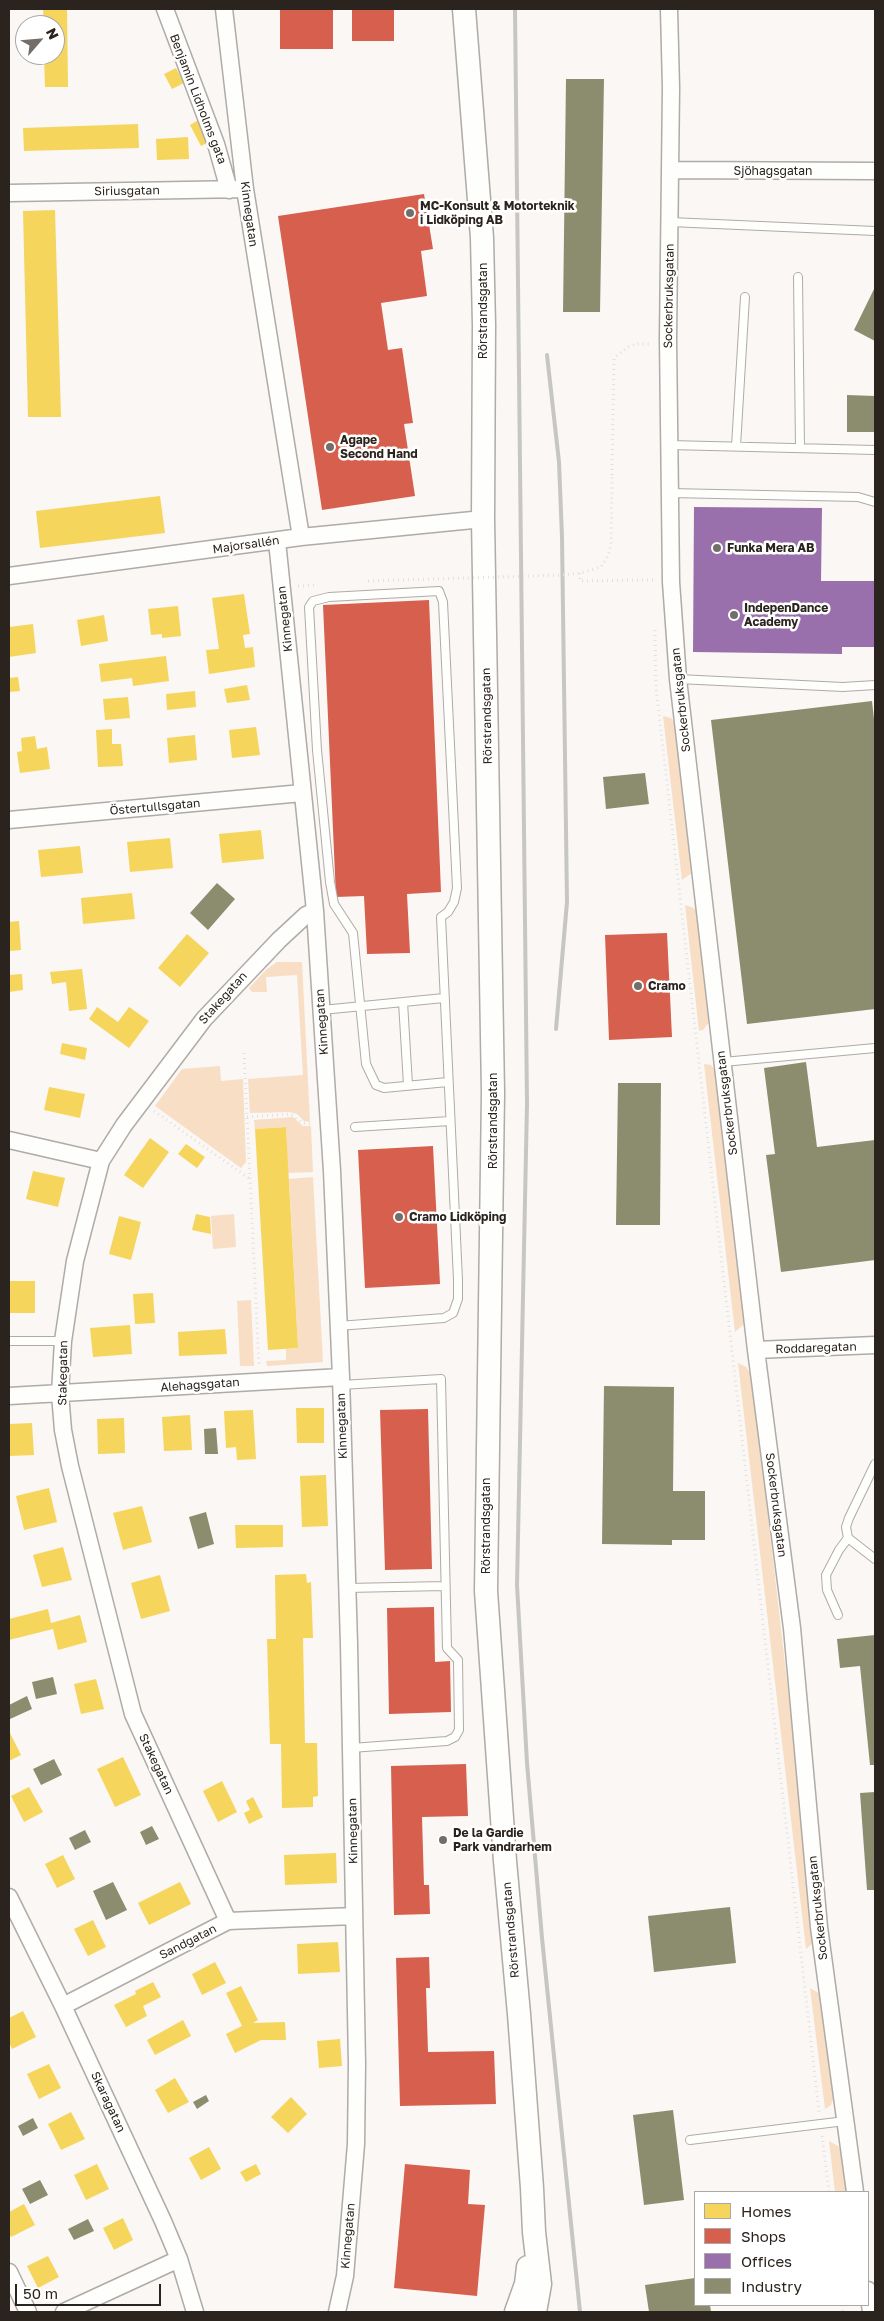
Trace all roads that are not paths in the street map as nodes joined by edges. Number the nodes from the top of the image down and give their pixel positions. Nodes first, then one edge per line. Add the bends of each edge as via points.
1 (165, 9) edge
2 (224, 9) edge
3 (464, 9) edge
4 (669, 9) edge
5 (670, 170) junction
6 (875, 171) edge
7 (237, 189) junction
8 (9, 194) edge
9 (670, 222) junction
10 (875, 231) edge
11 (798, 277) dead end
12 (745, 297) dead end
13 (669, 445) junction
14 (736, 446) junction
15 (800, 448) junction
16 (875, 450) edge
17 (670, 493) junction
18 (875, 502) edge
19 (483, 519) junction
20 (301, 537) junction
21 (277, 541) junction
22 (9, 576) edge
23 (678, 678) junction
24 (875, 686) edge
25 (302, 793) junction
26 (9, 820) edge
27 (315, 911) junction
28 (444, 998) junction
29 (403, 1002) junction
30 (360, 1006) junction
31 (322, 1010) junction
32 (875, 1048) edge
33 (723, 1062) junction
34 (448, 1082) junction
35 (408, 1085) junction
36 (450, 1121) junction
37 (355, 1127) dead end
38 (9, 1140) edge
39 (101, 1161) junction
40 (338, 1326) junction
41 (9, 1340) edge
42 (63, 1340) junction
43 (875, 1345) edge
44 (756, 1350) junction
45 (341, 1381) junction
46 (60, 1394) junction
47 (9, 1396) edge
48 (875, 1464) edge
49 (848, 1538) junction
50 (875, 1559) edge
51 (445, 1586) junction
52 (347, 1588) junction
53 (838, 1615) dead end
54 (351, 1748) junction
55 (9, 1898) edge
56 (354, 1916) junction
57 (228, 1921) junction
58 (63, 2006) junction
59 (845, 2121) junction
60 (690, 2140) dead end
61 (854, 2191) edge
62 (534, 2232) junction
63 (179, 2259) junction
64 (9, 2272) edge
65 (869, 2297) edge
66 (28, 2312) edge
67 (64, 2312) edge
68 (195, 2312) edge
69 (337, 2312) edge
70 (516, 2312) edge
71 (535, 2312) edge
72 (871, 2312) edge

1 - 7 street, Benjamin Lidholms gata via 218,151
2 - 7 street, Kinnegatan
3 - 19 main road, Rörstrandsgatan via 482,238
4 - 5 street, Sockerbruksgatan
5 - 6 street, Sjöhagsgatan
5 - 9 street, Sockerbruksgatan
7 - 8 street, Siriusgatan
7 - 20 street, Kinnegatan
9 - 10 lane
9 - 13 street, Sockerbruksgatan
11 - 15 lane
12 - 14 lane
13 - 14 lane
13 - 17 street, Sockerbruksgatan
14 - 15 lane
15 - 16 lane
17 - 18 lane via 858,497
17 - 23 street, Sockerbruksgatan via 671,582
19 - 20 street, Majorsallén
19 - 62 main road, Rörstrandsgatan via 493,1093 486,1591
20 - 21 street, Majorsallén
21 - 22 street, Majorsallén
21 - 25 street, Kinnegatan
23 - 24 lane
23 - 33 street, Sockerbruksgatan
25 - 26 street, Östertullsgatan
25 - 27 street, Kinnegatan
27 - 31 street, Kinnegatan
27 - 39 street, Stakegatan via 306,915 279,940 204,1019 129,1118
28 - 29 lane
28 - 30 lane via 441,917 454,902 456,888 443,602 439,591 434,590 329,597 313,601 309,607 317,750 334,904 353,933
28 - 34 lane
29 - 30 lane
29 - 35 lane
30 - 31 lane
30 - 35 lane via 366,1064 376,1085 384,1088
31 - 40 street, Kinnegatan
32 - 33 lane
33 - 44 street, Sockerbruksgatan
34 - 35 lane
34 - 36 lane
36 - 37 lane
36 - 40 lane via 458,1299 454,1313 444,1318
38 - 39 street
39 - 42 street, Stakegatan via 74,1261
40 - 45 street, Kinnegatan
41 - 42 lane
42 - 46 street, Stakegatan
43 - 44 street, Roddaregatan
44 - 59 street, Sockerbruksgatan via 792,1628 819,1927
45 - 46 street, Alehagsgatan
45 - 51 lane via 441,1380
45 - 52 street, Kinnegatan
46 - 47 street, Alehagsgatan
46 - 57 street, Stakegatan via 70,1466 133,1714
48 - 49 lane via 849,1518
49 - 50 lane
49 - 53 lane via 826,1575 826,1590
51 - 52 lane
51 - 54 lane via 446,1648 458,1660 459,1730 455,1737 447,1741
52 - 54 street, Kinnegatan
54 - 56 street, Kinnegatan
55 - 58 street, Skaragatan
56 - 57 street, Sandgatan
56 - 69 street, Kinnegatan via 356,2144 345,2276
57 - 58 street, Sandgatan
58 - 63 street, Skaragatan
59 - 60 lane
59 - 61 street, Sockerbruksgatan
62 - 70 main road, Rörstrandsgatan via 526,2284
62 - 71 main road, Rörstrandsgatan via 540,2284
63 - 67 street
63 - 68 street, Skaragatan
64 - 66 street
65 - 72 street

